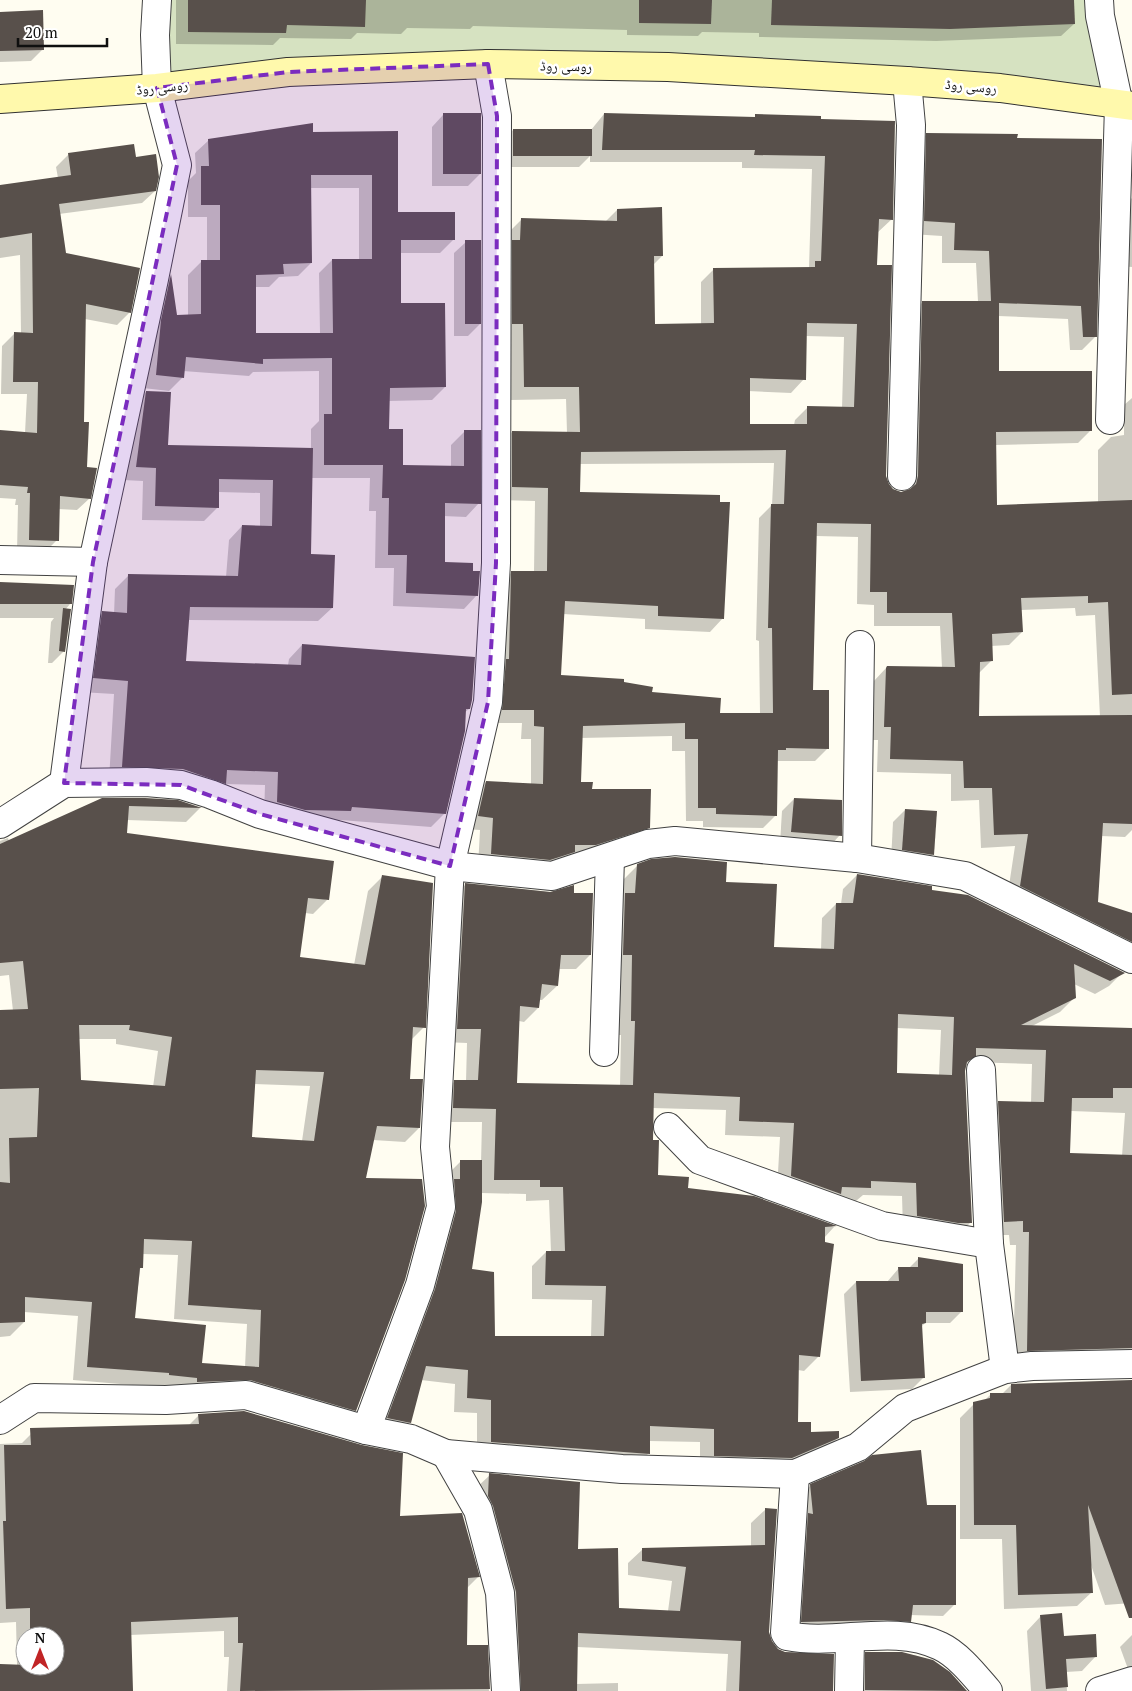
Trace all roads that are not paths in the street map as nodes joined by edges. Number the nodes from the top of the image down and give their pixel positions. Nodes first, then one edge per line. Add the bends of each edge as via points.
1 (157, 0) edge
2 (1099, 0) edge
3 (488, 64) junction
4 (907, 81) junction
5 (157, 88) junction
6 (0, 99) edge
7 (1126, 105) edge
8 (1110, 420) dead end
9 (902, 476) dead end
10 (0, 560) edge
11 (93, 562) junction
12 (860, 645) dead end
13 (64, 783) junction
14 (0, 824) edge
15 (610, 858) junction
16 (857, 858) junction
17 (450, 866) junction
18 (1132, 959) edge
19 (604, 1052) dead end
20 (981, 1070) dead end
21 (668, 1127) dead end
22 (989, 1244) junction
23 (1132, 1364) edge
24 (1005, 1369) junction
25 (0, 1420) edge
26 (366, 1430) junction
27 (446, 1454) junction
28 (795, 1474) junction
29 (850, 1638) junction
30 (1129, 1685) edge
31 (506, 1691) edge
32 (849, 1691) edge
33 (988, 1691) edge
34 (1100, 1691) edge

1 - 5 street
2 - 7 street via 1100,16
3 - 4 main road, روسی روڈ via 668,67
3 - 5 main road, روسی روڈ via 288,72
3 - 17 street via 497,116 496,563 488,702
4 - 7 main road, روسی روڈ via 1000,88
4 - 9 street via 911,125
5 - 6 main road, روسی روڈ
5 - 11 street via 177,165
7 - 8 street
10 - 11 street
11 - 13 street
12 - 16 street
13 - 14 street
13 - 17 street via 181,785 260,814
15 - 16 street via 648,844 675,841
15 - 17 street via 552,876
15 - 19 street
16 - 18 street via 965,876
17 - 26 street via 435,1147 441,1207 420,1285
20 - 22 street
21 - 22 street via 700,1160 882,1226
22 - 24 street
23 - 24 street
24 - 28 street via 905,1408 858,1447
25 - 26 street via 34,1398 166,1400 246,1395
26 - 27 street via 411,1439
27 - 28 street via 622,1469
27 - 31 street via 478,1510 500,1593
28 - 29 street via 785,1633 792,1637
29 - 32 street
29 - 33 street via 902,1636 940,1646 970,1670
30 - 34 street

